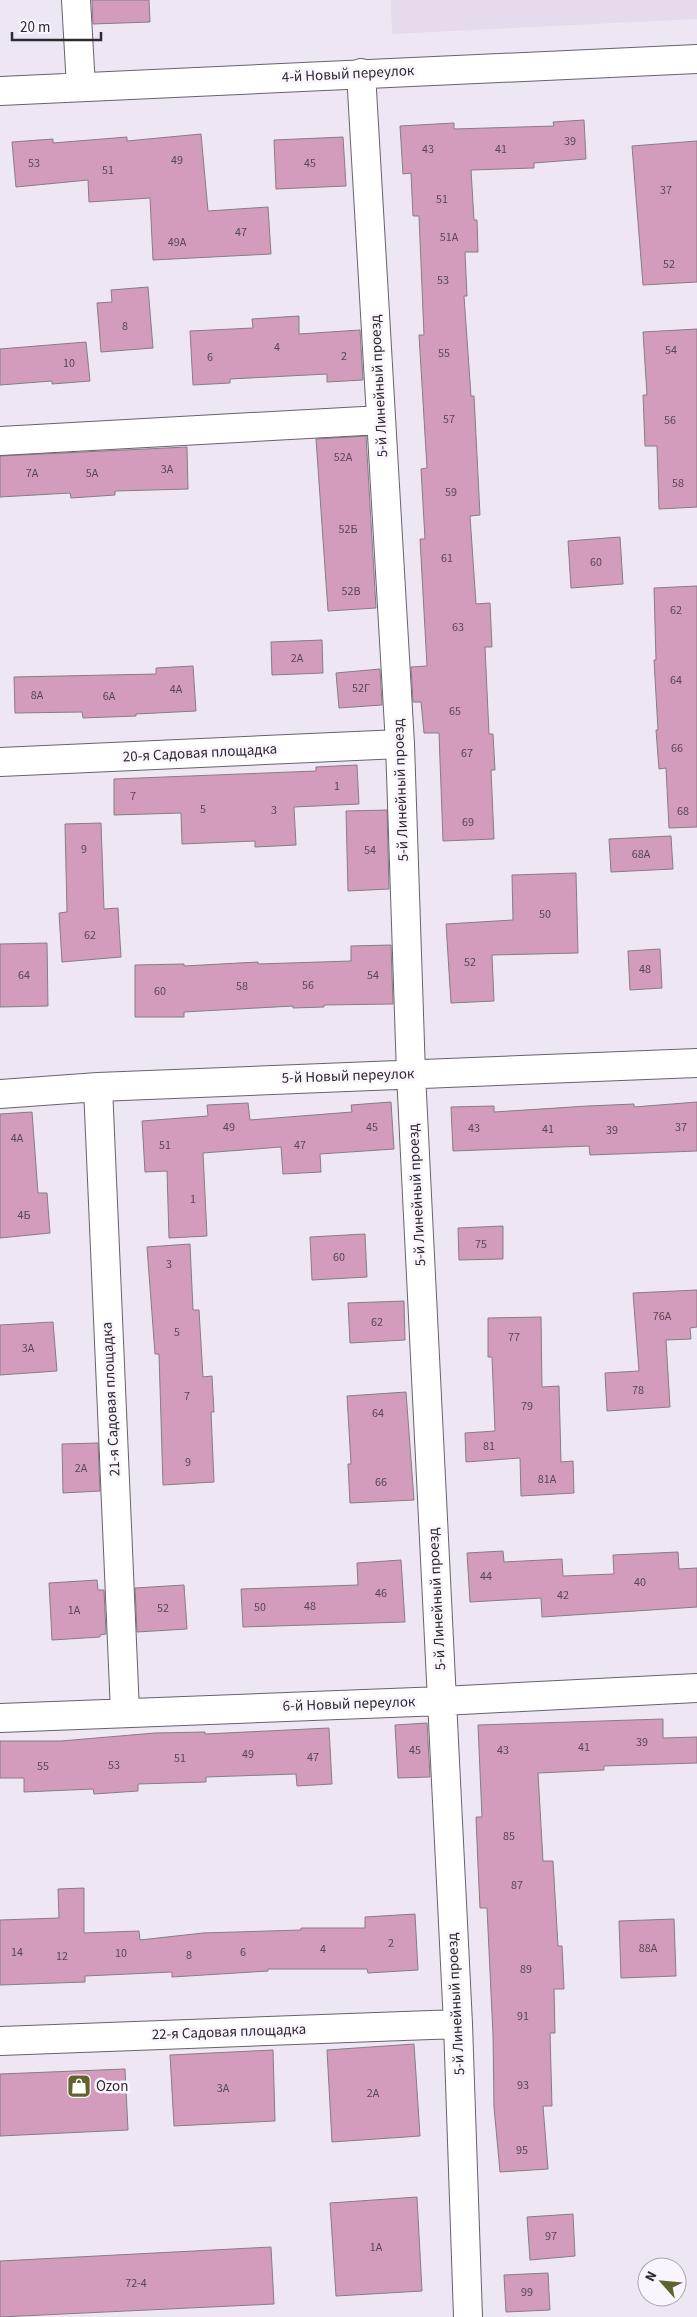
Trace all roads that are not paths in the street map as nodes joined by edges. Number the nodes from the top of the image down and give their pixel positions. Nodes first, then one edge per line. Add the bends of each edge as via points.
1 (76, 0) edge
2 (697, 59) edge
3 (360, 73) junction
4 (80, 87) junction
5 (0, 91) edge
6 (381, 420) junction
7 (0, 441) edge
8 (400, 744) junction
9 (0, 762) edge
10 (697, 1064) edge
11 (412, 1074) junction
12 (98, 1087) junction
13 (0, 1094) edge
14 (697, 1688) edge
15 (442, 1700) junction
16 (125, 1712) junction
17 (0, 1718) edge
18 (458, 2024) junction
19 (0, 2041) edge
20 (468, 2317) edge

1 - 4 street
2 - 3 street, 4-й Новый переулок
3 - 4 street, 4-й Новый переулок
3 - 6 street, 5-й Линейный проезд
4 - 5 street, 4-й Новый переулок
6 - 7 street
6 - 8 street, 5-й Линейный проезд
8 - 9 street, 20-я Садовая площадка
8 - 11 street, 5-й Линейный проезд
10 - 11 street, 5-й Новый переулок
11 - 12 street, 5-й Новый переулок
11 - 15 street, 5-й Линейный проезд
12 - 13 street, 5-й Новый переулок
12 - 16 street, 21-я Садовая площадка
14 - 15 street, 6-й Новый переулок
15 - 16 street, 6-й Новый переулок
15 - 18 street, 5-й Линейный проезд
16 - 17 street, 6-й Новый переулок
18 - 19 street, 22-я Садовая площадка
18 - 20 street, 5-й Линейный проезд

